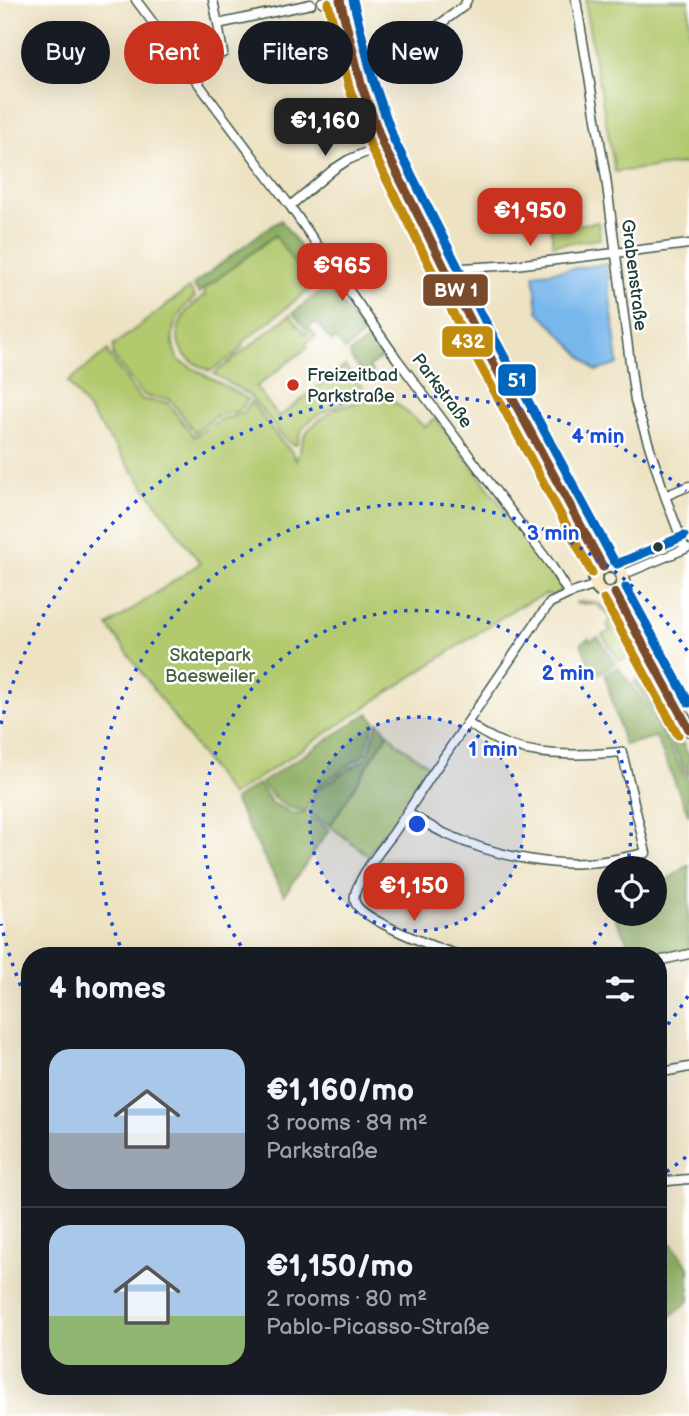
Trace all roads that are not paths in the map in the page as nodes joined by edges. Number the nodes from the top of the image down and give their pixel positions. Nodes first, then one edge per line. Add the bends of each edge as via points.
1 (136, 0) edge
2 (213, 0) edge
3 (340, 0) edge
4 (467, 0) edge
5 (576, 0) edge
6 (311, 4) dead end
7 (217, 21) edge
8 (224, 23) edge
9 (361, 84) junction
10 (383, 145) junction
11 (290, 206) junction
12 (689, 244) edge
13 (615, 253) junction
14 (445, 269) junction
15 (689, 486) edge
16 (665, 496) junction
17 (687, 548) edge
18 (603, 567) junction
19 (622, 575) junction
20 (596, 584) junction
21 (615, 593) junction
22 (569, 594) junction
23 (468, 723) junction
24 (689, 729) edge
25 (408, 813) junction
26 (435, 947) edge
27 (689, 954) edge
28 (667, 959) edge
29 (689, 1067) edge
30 (667, 1071) edge
31 (689, 1180) edge
32 (667, 1181) edge

1 - 11 street, Parkstraße
2 - 7 street
3 - 9 main road
4 - 9 street
5 - 13 street, Grabenstraße
6 - 8 street
9 - 10 main road
10 - 11 street via 334,169
10 - 14 main road
11 - 22 street, Parkstraße
12 - 13 street
13 - 14 street
13 - 16 street, Grabenstraße via 635,401
14 - 18 main road
15 - 16 street
16 - 17 street, Grabenstraße
17 - 19 street
18 - 19 main road via 617,568
18 - 20 main road via 596,574
19 - 21 main road
20 - 21 main road via 601,592
20 - 22 street
21 - 24 main road
22 - 23 street via 550,603
23 - 25 street
23 - 25 street via 488,736 532,751 586,756 622,752 646,853 598,862 529,859 488,851 444,834
25 - 26 street via 362,878 355,903 389,927
27 - 28 street
29 - 30 street
31 - 32 street

